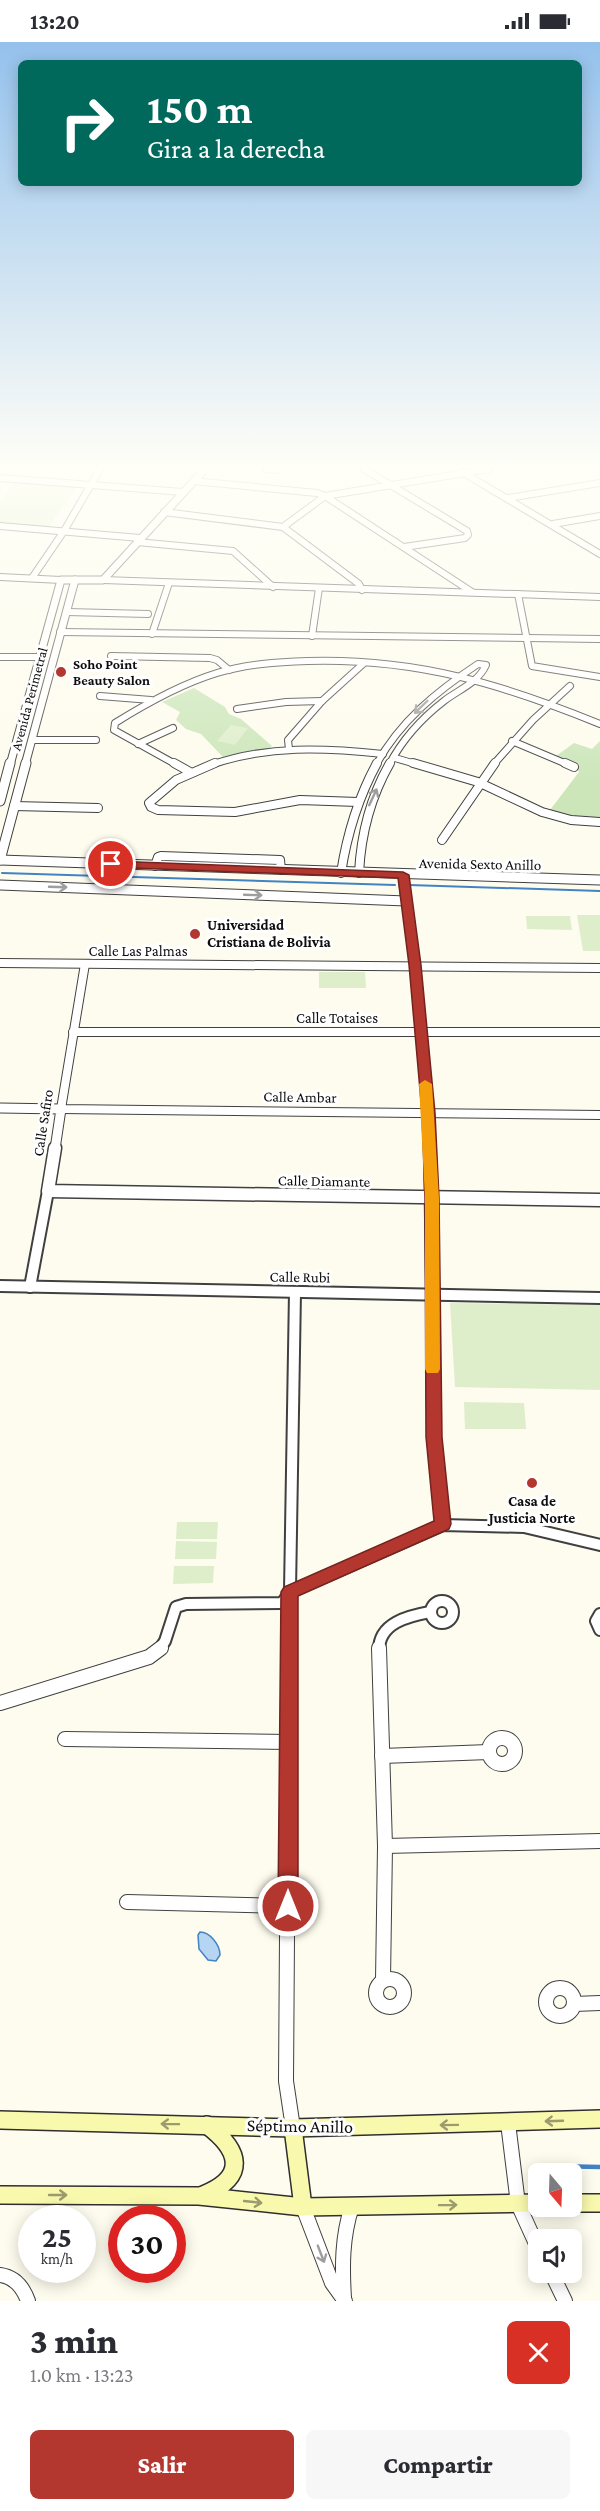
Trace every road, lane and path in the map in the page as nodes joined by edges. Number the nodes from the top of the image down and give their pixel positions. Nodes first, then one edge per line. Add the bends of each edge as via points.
1 (34, 574) edge
2 (108, 574) edge
3 (259, 574) edge
4 (345, 574) edge
5 (445, 574) edge
6 (0, 577) edge
7 (32, 578) junction
8 (61, 580) junction
9 (75, 580) junction
10 (103, 580) junction
11 (169, 583) junction
12 (273, 587) junction
13 (319, 588) junction
14 (362, 590) junction
15 (472, 592) junction
16 (518, 594) junction
17 (600, 597) edge
18 (67, 612) junction
19 (148, 614) dead end
20 (60, 632) junction
21 (152, 634) junction
22 (312, 636) junction
23 (528, 638) junction
24 (600, 639) edge
25 (43, 645) junction
26 (57, 645) junction
27 (111, 656) dead end
28 (0, 657) edge
29 (40, 657) junction
30 (364, 663) junction
31 (229, 670) junction
32 (461, 675) junction
33 (600, 677) edge
34 (475, 678) junction
35 (570, 686) dead end
36 (445, 687) junction
37 (457, 691) junction
38 (100, 696) dead end
39 (152, 700) junction
40 (322, 701) junction
41 (549, 703) junction
42 (237, 709) dead end
43 (21, 723) junction
44 (36, 723) junction
45 (600, 724) edge
46 (173, 728) dead end
47 (393, 739) junction
48 (32, 740) junction
49 (96, 740) dead end
50 (405, 741) junction
51 (512, 741) junction
52 (138, 744) junction
53 (289, 749) junction
54 (383, 754) junction
55 (395, 758) junction
56 (574, 767) dead end
57 (8, 771) junction
58 (24, 771) junction
59 (190, 772) junction
60 (373, 772) junction
61 (384, 774) junction
62 (478, 782) junction
63 (0, 801) edge
64 (358, 802) junction
65 (14, 806) junction
66 (98, 807) dead end
67 (600, 822) edge
68 (5, 824) edge
69 (442, 840) dead end
70 (220, 858) junction
71 (0, 860) edge
72 (155, 866) junction
73 (219, 868) junction
74 (281, 870) junction
75 (341, 873) junction
76 (359, 873) junction
77 (403, 875) junction
78 (600, 880) edge
79 (0, 885) edge
80 (406, 901) junction
81 (0, 963) edge
82 (85, 964) junction
83 (415, 965) junction
84 (600, 968) edge
85 (420, 1031) junction
86 (73, 1032) junction
87 (600, 1032) edge
88 (0, 1108) edge
89 (61, 1109) junction
90 (428, 1113) junction
91 (600, 1114) edge
92 (48, 1191) junction
93 (432, 1198) junction
94 (600, 1200) edge
95 (0, 1286) edge
96 (30, 1287) junction
97 (295, 1292) junction
98 (431, 1295) junction
99 (600, 1298) edge
100 (443, 1524) junction
101 (600, 1545) edge
102 (290, 1592) junction
103 (430, 1612) dead end
104 (600, 1614) edge
105 (600, 1630) edge
106 (0, 1703) edge
107 (65, 1739) dead end
108 (288, 1742) junction
109 (489, 1752) dead end
110 (382, 1756) junction
111 (600, 1842) edge
112 (385, 1846) junction
113 (127, 1902) dead end
114 (288, 1906) junction
115 (383, 1980) dead end
116 (600, 2003) edge
117 (574, 2004) dead end
118 (0, 2120) edge
119 (600, 2120) edge
120 (508, 2123) junction
121 (207, 2124) junction
122 (293, 2128) junction
123 (0, 2194) edge
124 (199, 2196) junction
125 (582, 2203) edge
126 (600, 2203) edge
127 (518, 2204) junction
128 (528, 2204) edge
129 (352, 2206) junction
130 (303, 2207) junction
131 (529, 2229) edge
132 (0, 2275) edge
133 (556, 2283) edge
134 (344, 2300) edge
135 (28, 2301) edge
136 (565, 2301) edge

1 - 7 street
2 - 10 street
3 - 12 street
4 - 14 street
5 - 15 street
6 - 7 street
7 - 8 street
8 - 9 street
8 - 25 street, Avenida Perimetral
9 - 10 street
9 - 18 street, Avenida Perimetral
10 - 11 street
11 - 12 street
11 - 21 street
12 - 13 street
13 - 14 street
13 - 22 street
14 - 15 street
15 - 16 street
16 - 17 street
16 - 23 street
18 - 19 street
18 - 20 street, Avenida Perimetral
20 - 21 street
20 - 26 street, Avenida Perimetral
21 - 22 street
22 - 23 street
23 - 24 street
23 - 33 street via 534,668
25 - 26 street
25 - 29 street, Avenida Perimetral
26 - 44 street, Avenida Perimetral
27 - 31 street via 210,658
28 - 29 street
29 - 43 street, Avenida Perimetral
30 - 31 street via 298,661
30 - 32 street
30 - 40 street
31 - 39 street
32 - 34 street
32 - 34 street via 478,664 486,665
32 - 36 street
34 - 37 street
34 - 41 street
35 - 41 street
36 - 37 street
36 -> 47 street via 425,702
37 - 50 street via 413,729
38 - 39 street
39 - 52 street via 113,727
40 - 42 street
40 - 53 street via 288,740
41 - 45 street
41 - 51 street
43 - 44 street
43 - 57 street, Avenida Perimetral
44 - 48 street, Avenida Perimetral
46 - 52 street
47 - 50 street
47 - 54 street
48 - 49 street
48 - 58 street, Avenida Perimetral
50 - 55 street
51 - 56 street
51 - 62 street
52 - 59 street
53 - 54 street
53 - 59 street
54 - 60 street
55 - 61 street
55 - 62 street
57 - 58 street
57 - 63 street, Avenida Perimetral
58 - 65 street, Avenida Perimetral
59 - 64 street via 156,793 148,802 150,807 235,812 300,800
60 - 61 street
60 - 64 street
76 -> 61 street via 359,843 368,808
62 - 67 street via 542,812
62 - 69 street
64 - 75 street
65 - 66 street
65 - 68 street, Avenida Perimetral
68 - 71 street, Avenida Perimetral
70 - 72 street via 161,856
70 - 73 street
70 - 74 street via 280,860
71 - 72 street, Avenida Sexto Anillo
72 - 73 street, Avenida Sexto Anillo
73 - 74 street, Avenida Sexto Anillo
74 - 75 street, Avenida Sexto Anillo
75 - 76 street, Avenida Sexto Anillo
76 - 77 street, Avenida Sexto Anillo
77 - 78 street, Avenida Sexto Anillo
77 - 80 street
79 -> 80 street
80 - 83 street
81 - 82 street, Calle Las Palmas
82 - 83 street, Calle Las Palmas
82 - 86 street, Calle Safiro
83 - 84 street, Calle Las Palmas
83 - 85 street
85 - 86 street, Calle Totaises
85 - 87 street, Calle Totaises
85 - 90 street
86 - 89 street, Calle Safiro
88 - 89 street, Calle Ambar
89 - 90 street, Calle Ambar
89 - 92 street, Calle Safiro
90 - 91 street, Calle Ambar
90 - 93 street
92 - 93 street, Calle Diamante
92 - 96 street, Calle Safiro
93 - 94 street, Calle Diamante
93 - 98 street
95 - 96 street, Calle Rubi
96 - 97 street, Calle Rubi
97 - 98 street, Calle Rubi
97 - 102 street
98 - 99 street, Calle Rubi
98 - 100 street via 434,1437
100 - 101 street via 524,1527
100 - 102 street
102 - 106 street via 282,1603 176,1607 161,1651
102 - 108 street
103 - 110 street via 392,1623 379,1640
104 - 105 street via 596,1622
107 - 108 street
108 - 114 street
109 - 110 street
110 - 112 street
111 - 112 street
112 - 115 street
113 - 114 street
114 - 122 street via 286,2081
116 - 117 street
121 -> 118 main road, Séptimo Anillo
119 -> 120 main road, Séptimo Anillo
120 -> 122 main road, Séptimo Anillo
120 - 127 street
121 - 122 main road, Séptimo Anillo
121 - 124 main road via 234,2152 235,2169 227,2184
122 - 130 main road
123 -> 124 main road
124 -> 130 main road
125 - 126 main road
127 - 128 main road
129 -> 127 main road
127 - 131 street
129 - 130 main road
129 - 134 street via 342,2256
130 -> 134 street via 332,2283
132 - 135 street via 17,2281
133 - 136 street

